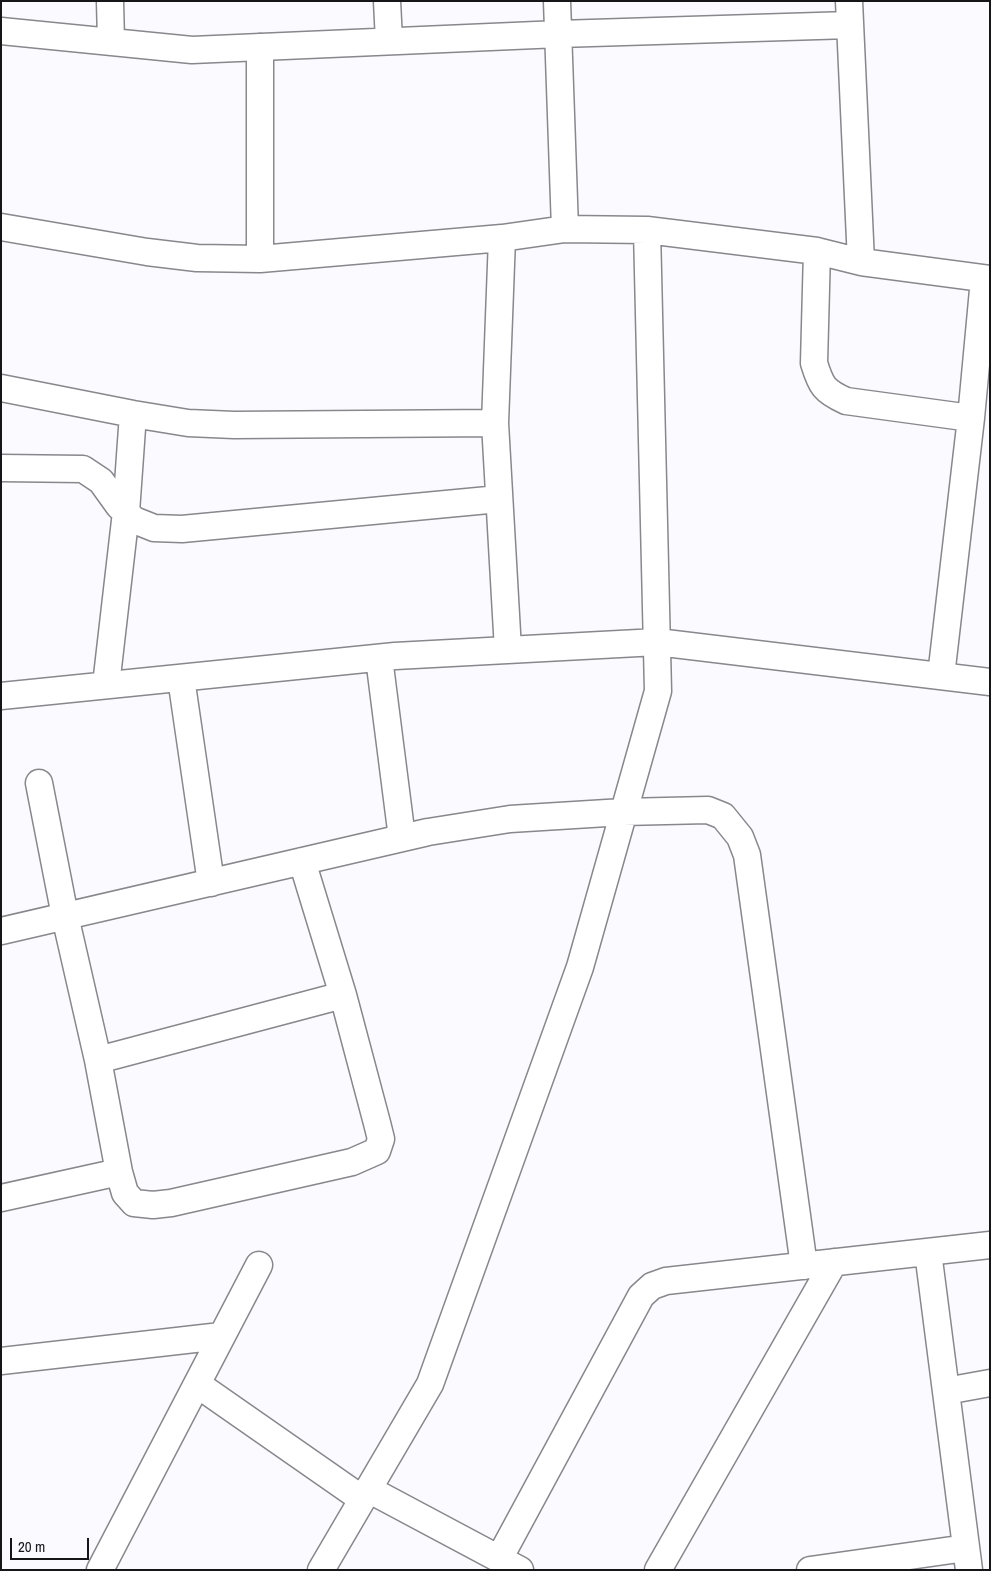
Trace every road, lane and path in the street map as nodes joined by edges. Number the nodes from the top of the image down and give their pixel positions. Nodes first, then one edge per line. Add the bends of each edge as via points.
1 (110, 1) edge
2 (387, 1) edge
3 (557, 1) edge
4 (850, 13) edge
5 (1, 31) edge
6 (559, 34) junction
7 (389, 41) junction
8 (111, 42) junction
9 (260, 47) junction
10 (1, 227) edge
11 (565, 229) junction
12 (646, 230) junction
13 (502, 238) junction
14 (817, 251) junction
15 (260, 259) junction
16 (861, 262) junction
17 (987, 279) edge
18 (1, 388) edge
19 (133, 414) junction
20 (495, 423) junction
21 (977, 427) edge
22 (1, 468) edge
23 (499, 499) junction
24 (126, 512) junction
25 (657, 642) junction
26 (508, 650) junction
27 (379, 658) junction
28 (941, 676) junction
29 (181, 678) junction
30 (990, 682) edge
31 (106, 685) junction
32 (1, 696) edge
33 (39, 783) dead end
34 (624, 812) junction
35 (402, 838) junction
36 (302, 861) junction
37 (211, 883) junction
38 (65, 916) junction
39 (1, 931) edge
40 (343, 995) junction
41 (98, 1060) junction
42 (119, 1172) junction
43 (1, 1198) edge
44 (990, 1245) edge
45 (928, 1252) junction
46 (834, 1262) junction
47 (259, 1265) dead end
48 (804, 1266) junction
49 (221, 1336) junction
50 (1, 1361) edge
51 (990, 1383) edge
52 (197, 1384) junction
53 (946, 1391) junction
54 (365, 1494) junction
55 (968, 1559) edge
56 (510, 1564) edge
57 (100, 1570) edge
58 (320, 1570) edge
59 (658, 1570) edge
60 (810, 1570) edge

1 - 8 street
2 - 7 street
3 - 6 street
4 - 6 street
4 - 16 street
5 - 8 street
6 - 7 street
6 - 11 street
7 - 9 street
8 - 9 street via 192,50
9 - 15 street
10 - 15 street via 147,252 197,258
11 - 12 street
11 - 13 street
12 - 14 street
12 - 25 street
13 - 15 street
13 - 20 street
14 - 16 street
14 - 21 street via 814,363 824,387 846,401
16 - 17 street
17 - 21 street
18 - 19 street
19 - 20 street via 188,423 234,425
19 - 24 street
20 - 23 street
21 - 28 street
22 - 24 street via 83,469 102,482
23 - 24 street via 182,530 154,528 134,520
23 - 26 street
24 - 31 street
25 - 26 street
25 - 28 street
25 - 34 street via 658,691
26 - 27 street
27 - 29 street
27 - 35 street
28 - 30 street
29 - 31 street
29 - 37 street
31 - 32 street
33 - 38 street
34 - 35 street via 510,819
34 - 48 street via 708,810 723,816 740,837 747,855
34 - 54 street via 580,967 430,1384
35 - 36 street
36 - 37 street
36 - 40 street
37 - 38 street
38 - 39 street
38 - 41 street
40 - 41 street
40 - 42 street via 381,1139 377,1151 352,1162 153,1206 134,1203 125,1193
41 - 42 street
42 - 43 street
44 - 45 street
45 - 46 street
45 - 53 street
46 - 48 street
46 - 59 street
47 - 49 street
48 - 56 street via 666,1281 652,1286 641,1296
49 - 50 street
49 - 52 street
51 - 53 street
52 - 54 street
52 - 57 street
53 - 55 street
54 - 56 street
54 - 58 street
55 - 60 street

